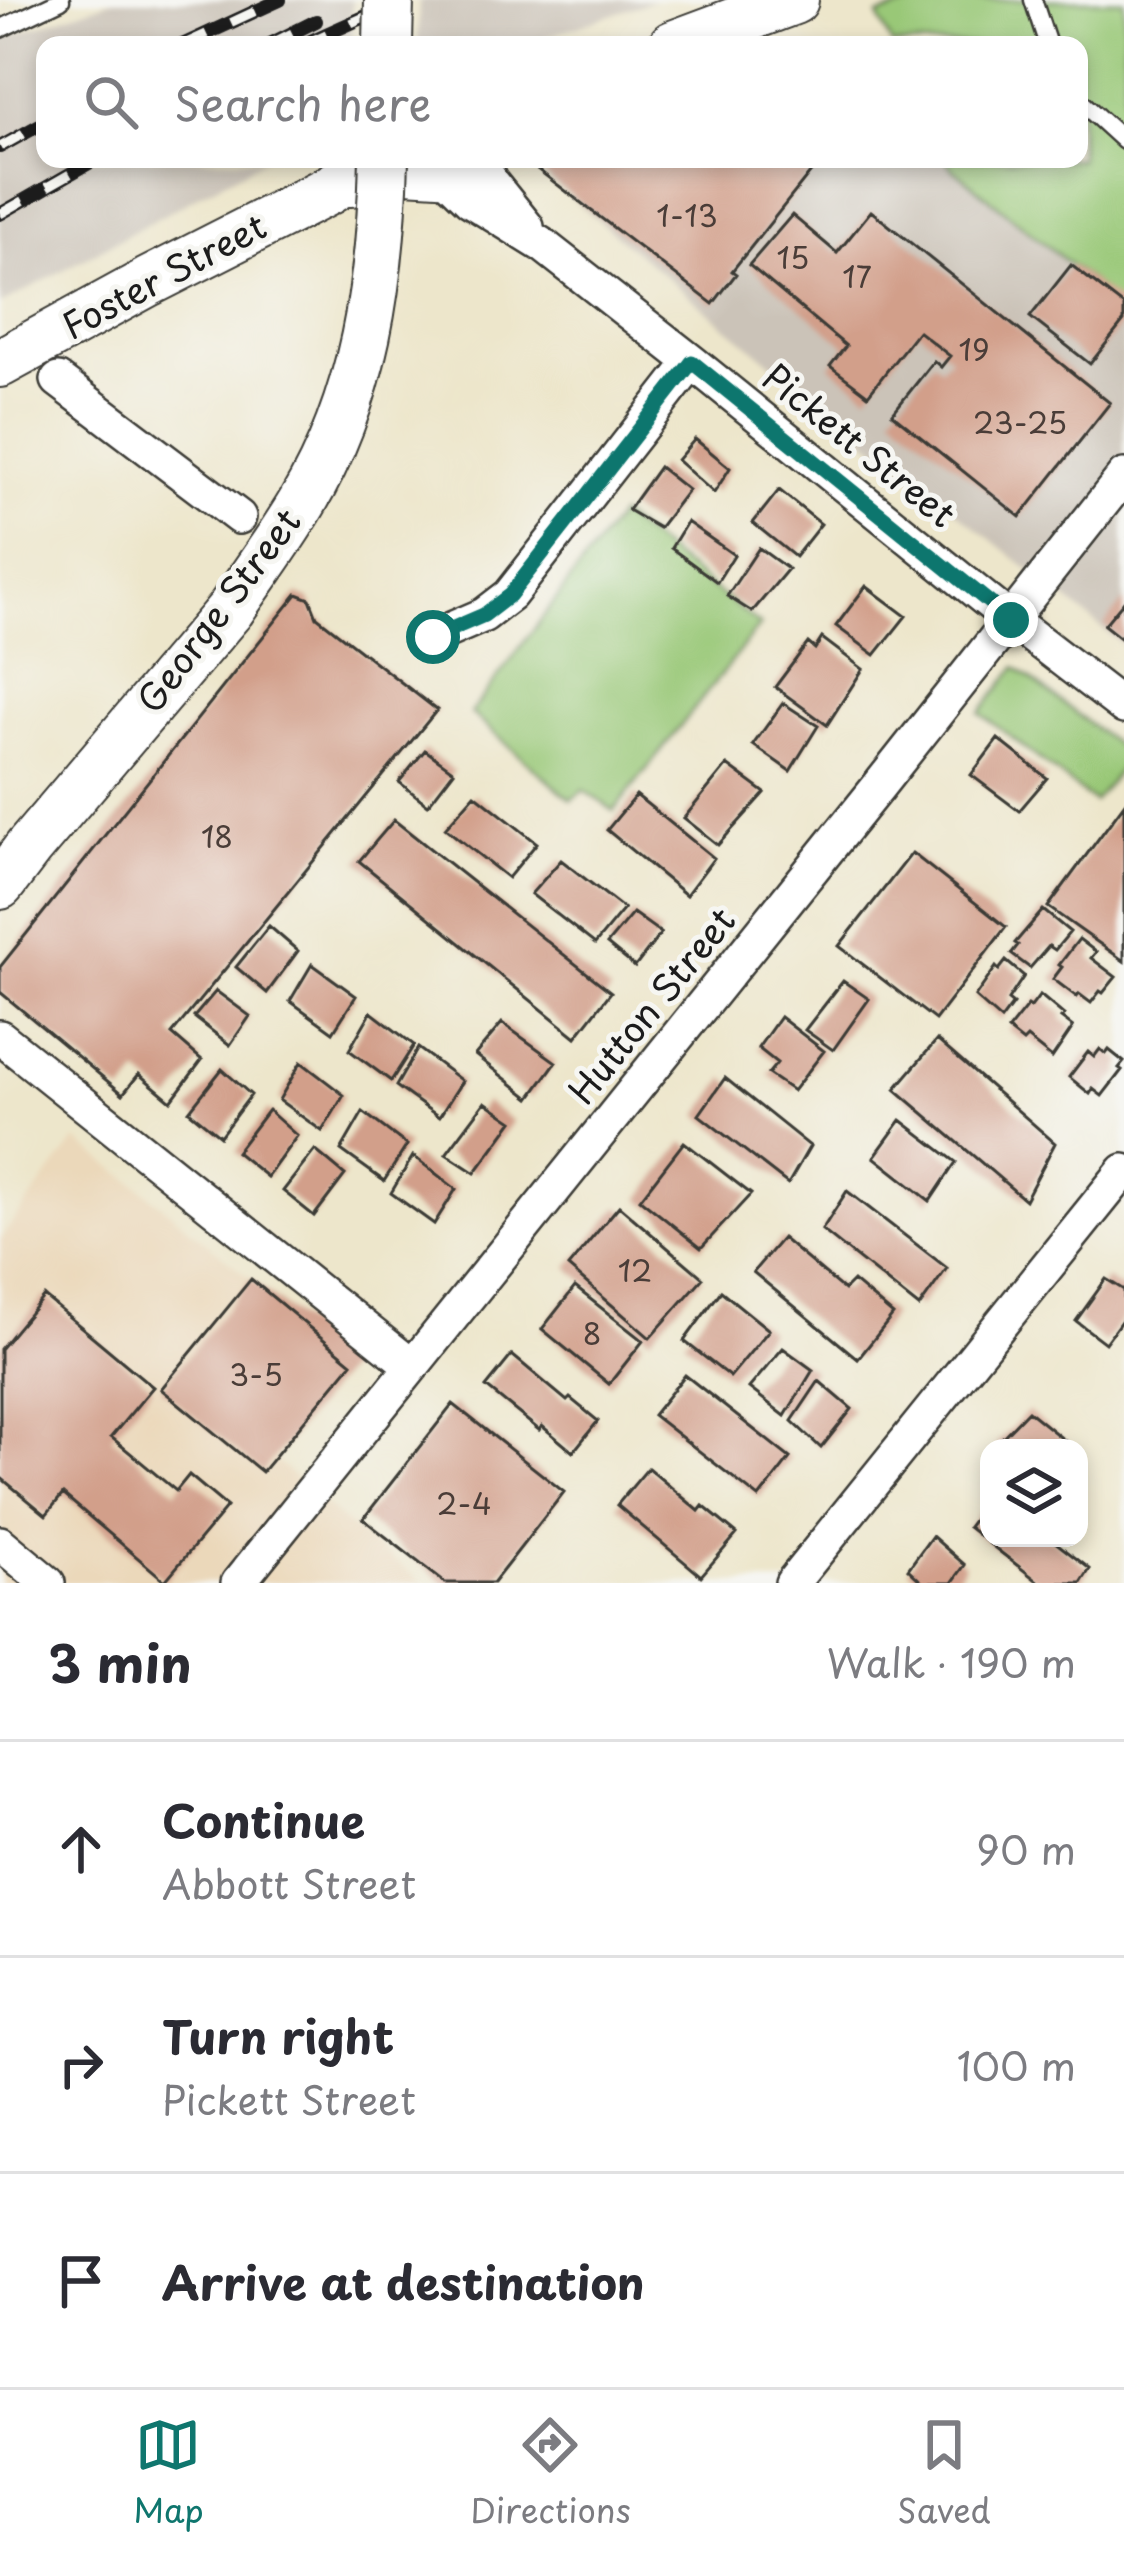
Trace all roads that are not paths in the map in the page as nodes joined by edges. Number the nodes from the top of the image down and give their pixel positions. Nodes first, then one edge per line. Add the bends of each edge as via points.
1 (61, 0) edge
2 (389, 0) edge
3 (794, 0) edge
4 (1033, 0) edge
5 (0, 29) edge
6 (388, 36) edge
7 (698, 36) edge
8 (1045, 36) edge
9 (1088, 108) edge
10 (1124, 141) edge
11 (366, 168) edge
12 (381, 168) edge
13 (406, 168) edge
14 (453, 168) edge
15 (329, 190) junction
16 (692, 362) junction
17 (0, 363) edge
18 (58, 380) dead end
19 (1124, 476) edge
20 (238, 517) dead end
21 (1011, 620) junction
22 (433, 637) dead end
23 (1124, 707) edge
24 (14, 836) edge
25 (0, 885) edge
26 (0, 1037) edge
27 (1124, 1171) edge
28 (412, 1366) junction
29 (0, 1544) edge
30 (48, 1583) edge
31 (238, 1583) edge
32 (792, 1583) edge

1 - 5 lane
2 - 6 street, bridge
3 - 7 street
4 - 8 lane
9 - 10 lane
11 - 15 street, Foster Street
12 - 24 street, George Street, bridge via 373,309 358,375 303,502 230,610
13 - 15 street, Foster Street
14 - 16 street, Pickett Street via 470,200 544,246
15 - 17 street, Foster Street
16 - 21 street, Pickett Street
16 - 22 street via 510,595
18 - 20 street
19 - 21 street, Hutton Street
21 - 23 street, Pickett Street
21 - 28 street, Hutton Street
24 - 25 street, George Street
26 - 28 street
27 - 32 street
28 - 31 street, Hutton Street
29 - 30 street

